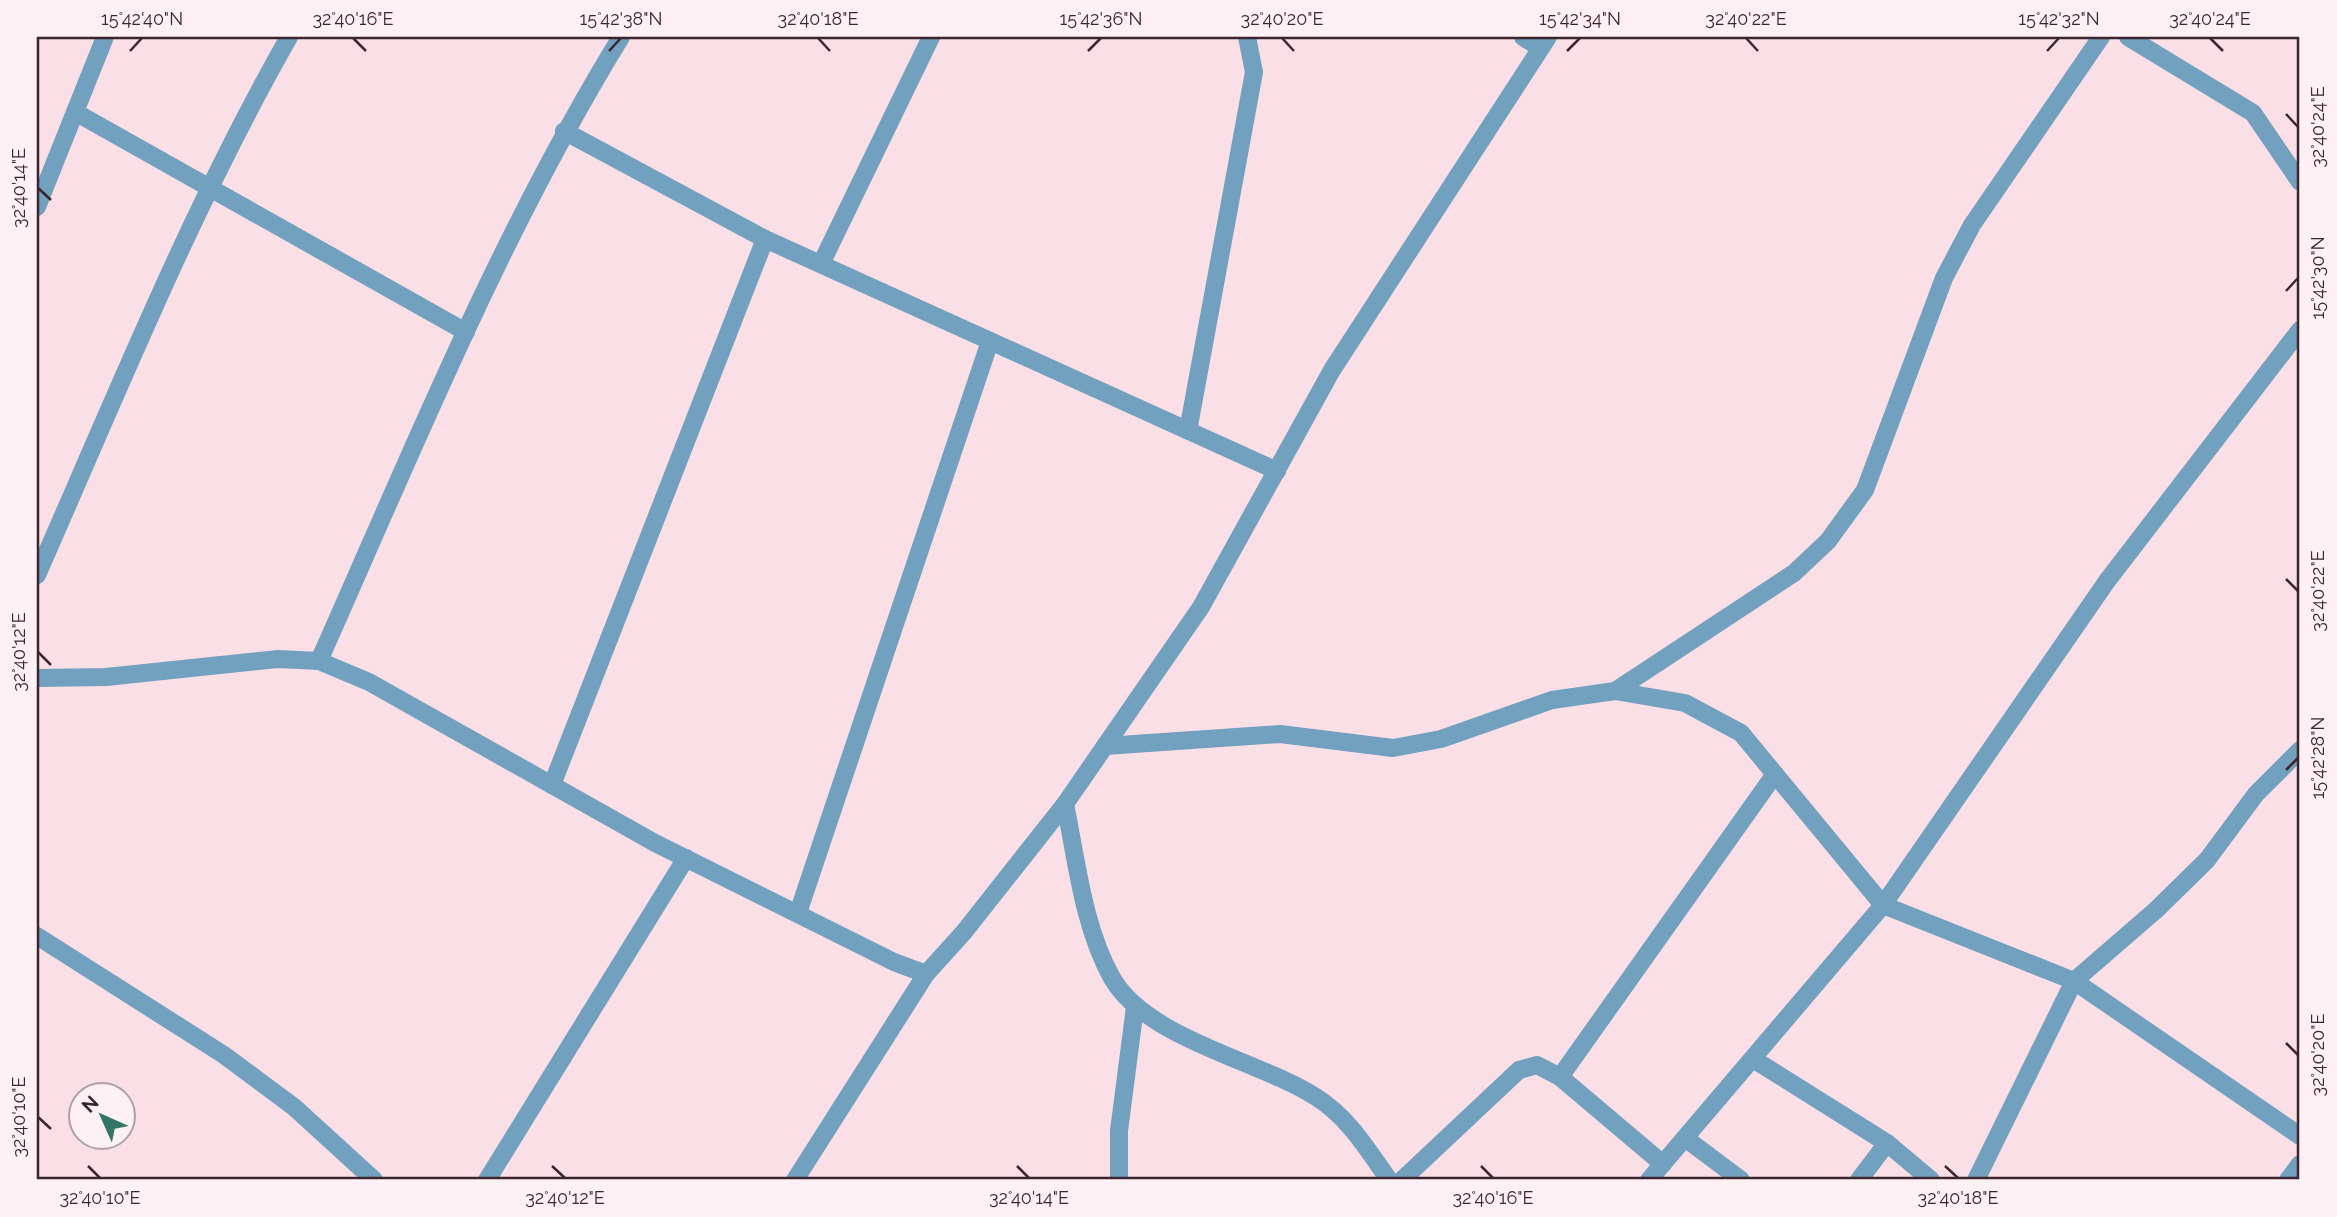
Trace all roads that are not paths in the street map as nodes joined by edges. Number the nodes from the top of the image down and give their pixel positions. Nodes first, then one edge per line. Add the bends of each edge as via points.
1 (105, 37) edge
2 (289, 37) edge
3 (621, 37) edge
4 (931, 37) edge
5 (1247, 37) edge
6 (1523, 37) edge
7 (2101, 37) edge
8 (2128, 37) edge
9 (1544, 42) edge
10 (75, 112) junction
11 (564, 131) junction
12 (2300, 182) edge
13 (40, 187) edge
14 (210, 188) junction
15 (37, 207) edge
16 (765, 239) junction
17 (821, 264) junction
18 (2300, 330) edge
19 (466, 332) junction
20 (990, 341) junction
21 (1188, 430) junction
22 (1277, 471) junction
23 (37, 575) edge
24 (319, 661) junction
25 (37, 678) edge
26 (1615, 691) junction
27 (1105, 746) junction
28 (2300, 750) edge
29 (1775, 774) junction
30 (552, 785) junction
31 (1065, 804) junction
32 (686, 858) junction
33 (1883, 905) junction
34 (798, 913) junction
35 (37, 936) edge
36 (926, 974) junction
37 (2074, 981) junction
38 (1135, 1007) junction
39 (1753, 1059) junction
40 (1560, 1077) junction
41 (2300, 1136) edge
42 (1685, 1139) junction
43 (1887, 1143) junction
44 (1663, 1164) junction
45 (2300, 1164) edge
46 (374, 1180) edge
47 (487, 1180) edge
48 (794, 1180) edge
49 (1119, 1180) edge
50 (1389, 1180) edge
51 (1402, 1180) edge
52 (1648, 1180) edge
53 (1741, 1180) edge
54 (1859, 1180) edge
55 (1931, 1180) edge
56 (1976, 1180) edge
57 (2288, 1180) edge

1 - 10 street
2 - 14 street
3 - 11 street
4 - 17 street
5 - 21 street via 1254,72
6 - 9 street
7 - 26 street via 1972,225 1944,278 1865,490 1828,541 1794,573
8 - 12 street via 2253,113
9 - 22 street via 1332,370
10 - 13 street
10 - 14 street
11 - 16 street
11 - 19 street
13 - 15 street
14 - 19 street
14 - 23 street
16 - 17 street
16 - 30 street
17 - 20 street
18 - 33 street via 2108,581
19 - 24 street
20 - 21 street
20 - 34 street
21 - 22 street
22 - 27 street via 1201,607
24 - 25 street via 278,659 106,677
24 - 30 street via 369,682
26 - 27 street via 1552,699 1441,738 1393,748 1280,734
26 - 29 street via 1685,703 1741,733
27 - 31 street
28 - 37 street via 2256,794 2207,860
29 - 33 street
29 - 40 street
30 - 32 street
31 - 36 street
31 - 38 street via 1094,940 1113,980
32 - 34 street
32 - 47 street
33 - 37 street
33 - 39 street
34 - 36 street
35 - 46 street via 234,1063 294,1107
36 - 48 street
37 - 41 street
37 - 56 street
38 - 49 street via 1119,1131
38 - 50 street via 1167,1027 1315,1097 1350,1124
39 - 42 street
39 - 43 street
40 - 44 street
40 - 51 street via 1537,1065 1519,1070
42 - 44 street
42 - 53 street
43 - 54 street
43 - 55 street
44 - 52 street
45 - 57 street

